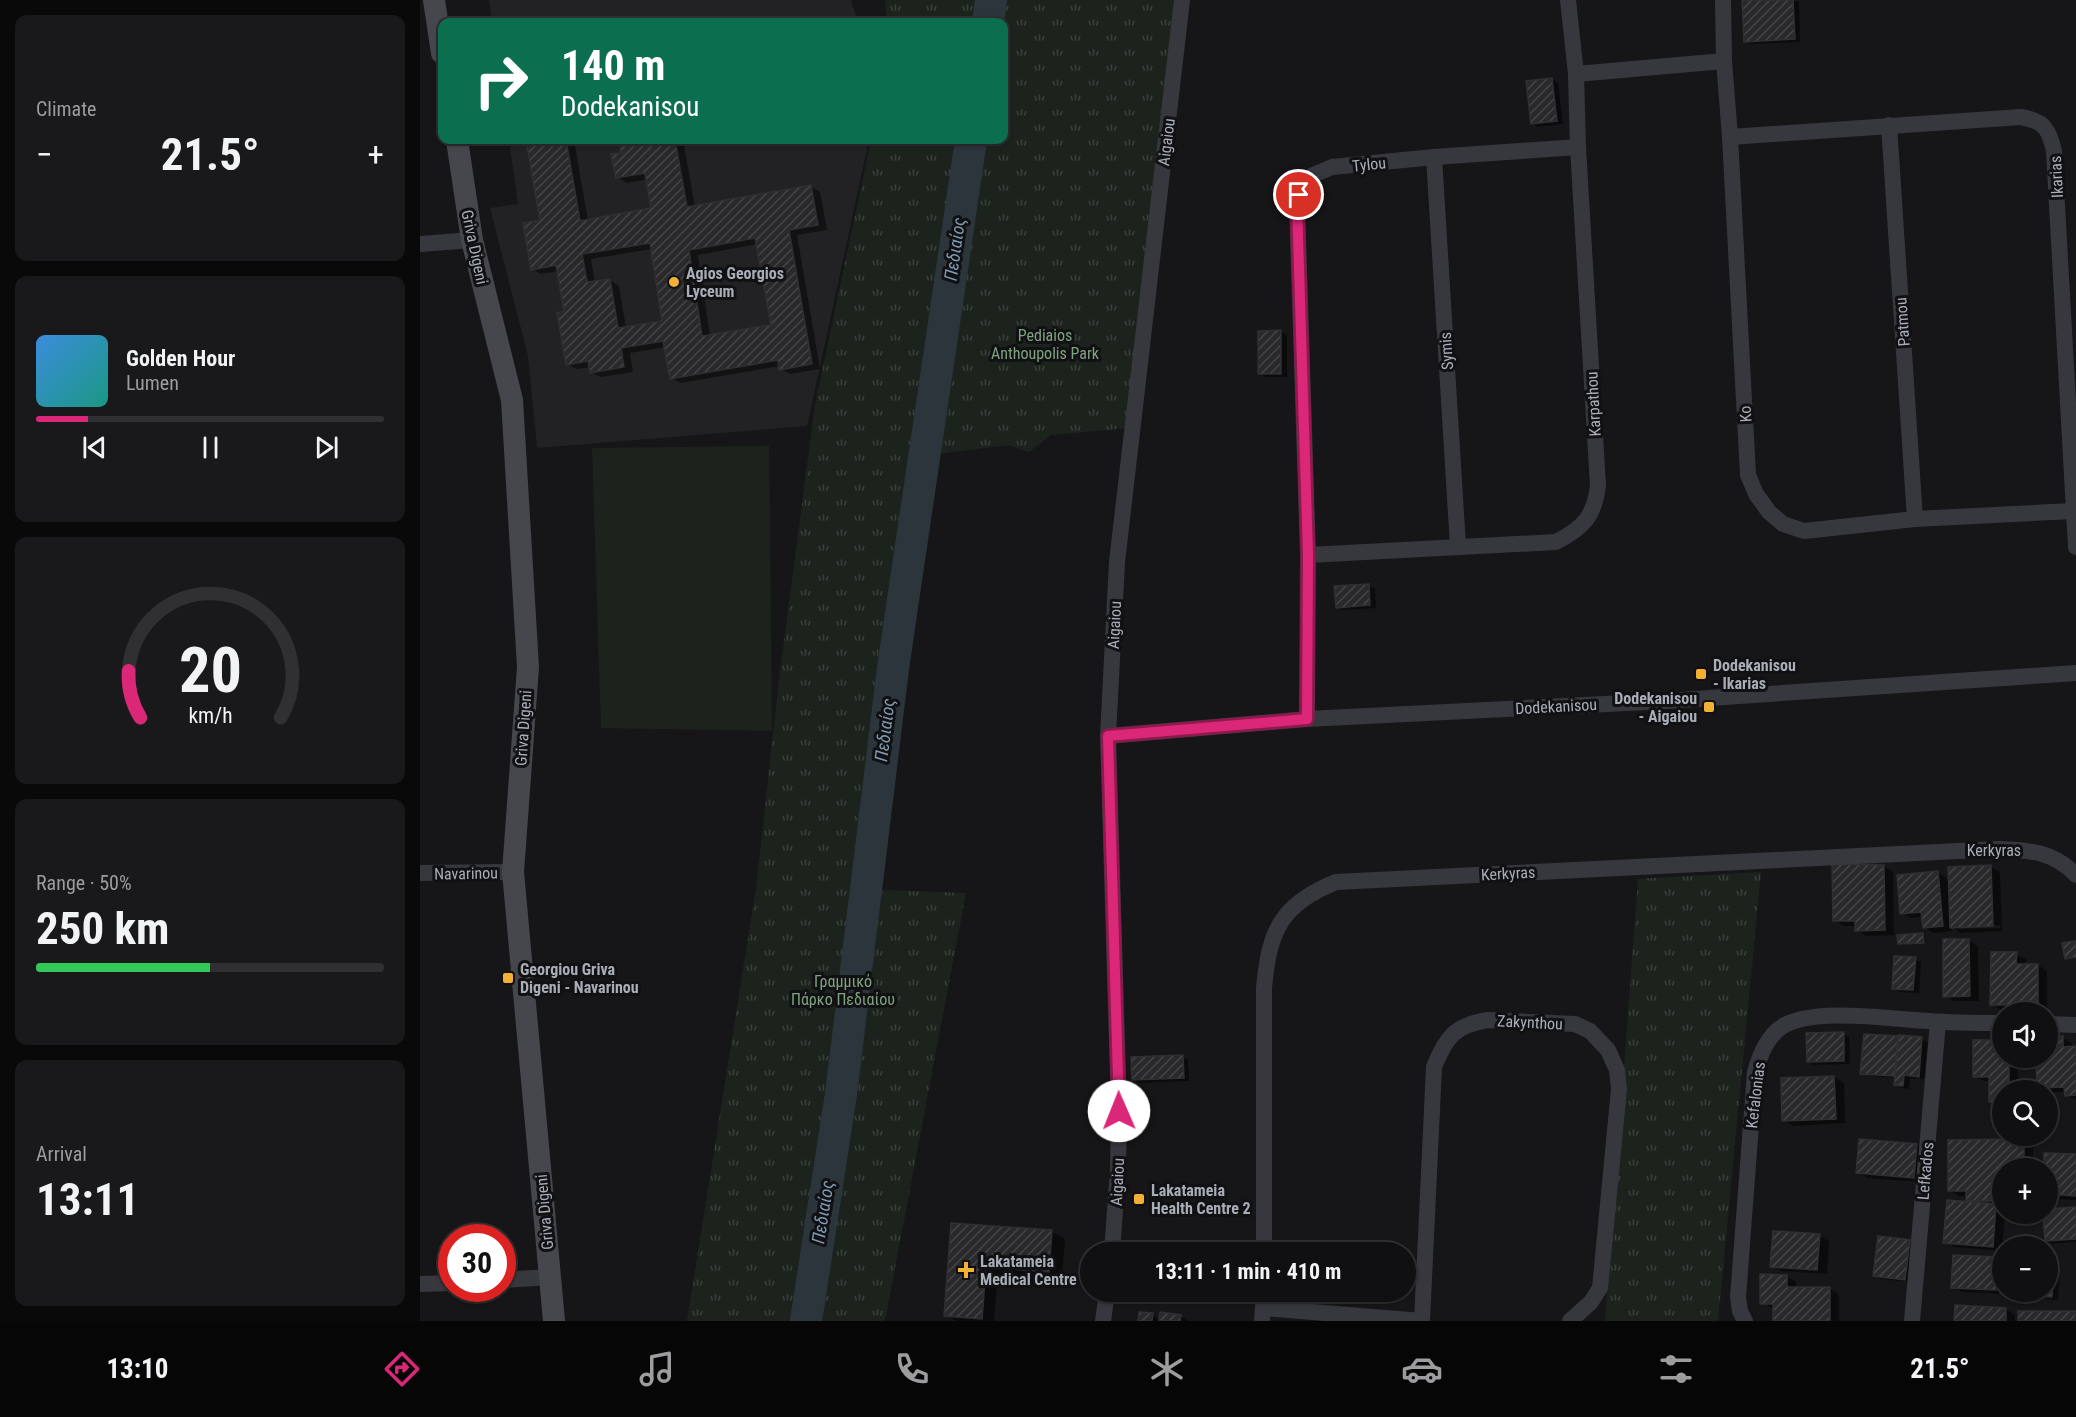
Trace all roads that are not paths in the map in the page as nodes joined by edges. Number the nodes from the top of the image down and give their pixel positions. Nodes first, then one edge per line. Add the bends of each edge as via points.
1 (434, 0) edge
2 (1182, 0) edge
3 (1568, 0) edge
4 (1723, 0) edge
5 (438, 26) edge
6 (1724, 61) junction
7 (1576, 74) junction
8 (1889, 126) junction
9 (1730, 136) junction
10 (458, 144) edge
11 (1578, 147) junction
12 (1434, 157) junction
13 (472, 240) junction
14 (420, 244) edge
15 (2073, 511) junction
16 (1915, 519) junction
17 (1458, 546) junction
18 (2076, 547) edge
19 (1308, 555) junction
20 (2076, 673) edge
21 (1307, 719) junction
22 (1108, 736) junction
23 (513, 872) junction
24 (420, 873) edge
25 (2076, 875) edge
26 (1938, 1022) junction
27 (1992, 1023) edge
28 (2058, 1024) edge
29 (2076, 1025) edge
30 (1113, 1242) edge
31 (1264, 1242) edge
32 (550, 1277) junction
33 (516, 1279) edge
34 (438, 1283) edge
35 (420, 1284) edge
36 (1106, 1302) edge
37 (1263, 1307) edge
38 (554, 1321) edge
39 (1103, 1321) edge
40 (1422, 1321) edge
41 (1570, 1321) edge
42 (1745, 1321) edge
43 (1912, 1321) edge

1 - 5 street
2 - 22 street, Aigaiou via 1117,562
3 - 7 street, Karpathou
4 - 6 street, Ko
6 - 7 street
6 - 9 street, Ko
7 - 11 street, Karpathou
8 - 9 street, Ikarias
8 - 15 street, Ikarias via 2021,117 2035,119 2051,136 2055,150
8 - 16 street, Patmou
9 - 16 street, Ko via 1748,475 1756,494 1768,512 1783,524 1804,531
10 - 13 street, Griva Digeni
11 - 12 street, Tylou
11 - 17 street, Karpathou via 1596,504 1575,532 1556,542
12 - 17 street, Symis
12 - 19 street, Tylou via 1332,168 1313,175 1301,189 1297,205
13 - 14 street
13 - 23 street, Griva Digeni via 512,400 528,667
15 - 16 street, Ko
15 - 18 street, Ikarias
17 - 19 street, Karpathou
19 - 21 street, Tylou
20 - 21 street, Dodekanisou via 1666,701
21 - 22 street, Dodekanisou
22 - 30 street, Aigaiou via 1119,1111
23 - 24 street, Navarinou
23 - 32 street, Griva Digeni
25 - 31 street, Kerkyras via 2065,863 2034,850 1998,849 1336,882 1317,890 1289,911 1271,942 1266,964
26 - 27 street, Kefalonias
26 - 42 street, Kefalonias via 1802,1017 1782,1027 1761,1052 1755,1072 1738,1297
26 - 43 street, Lefkados
28 - 29 street
32 - 33 street
32 - 38 street, Griva Digeni
34 - 35 street
36 - 39 street
37 - 40 street, Zakynthou
40 - 41 street, Zakynthou via 1434,1067 1443,1044 1459,1029 1488,1020 1575,1024 1590,1031 1608,1050 1617,1070 1619,1089 1600,1288

